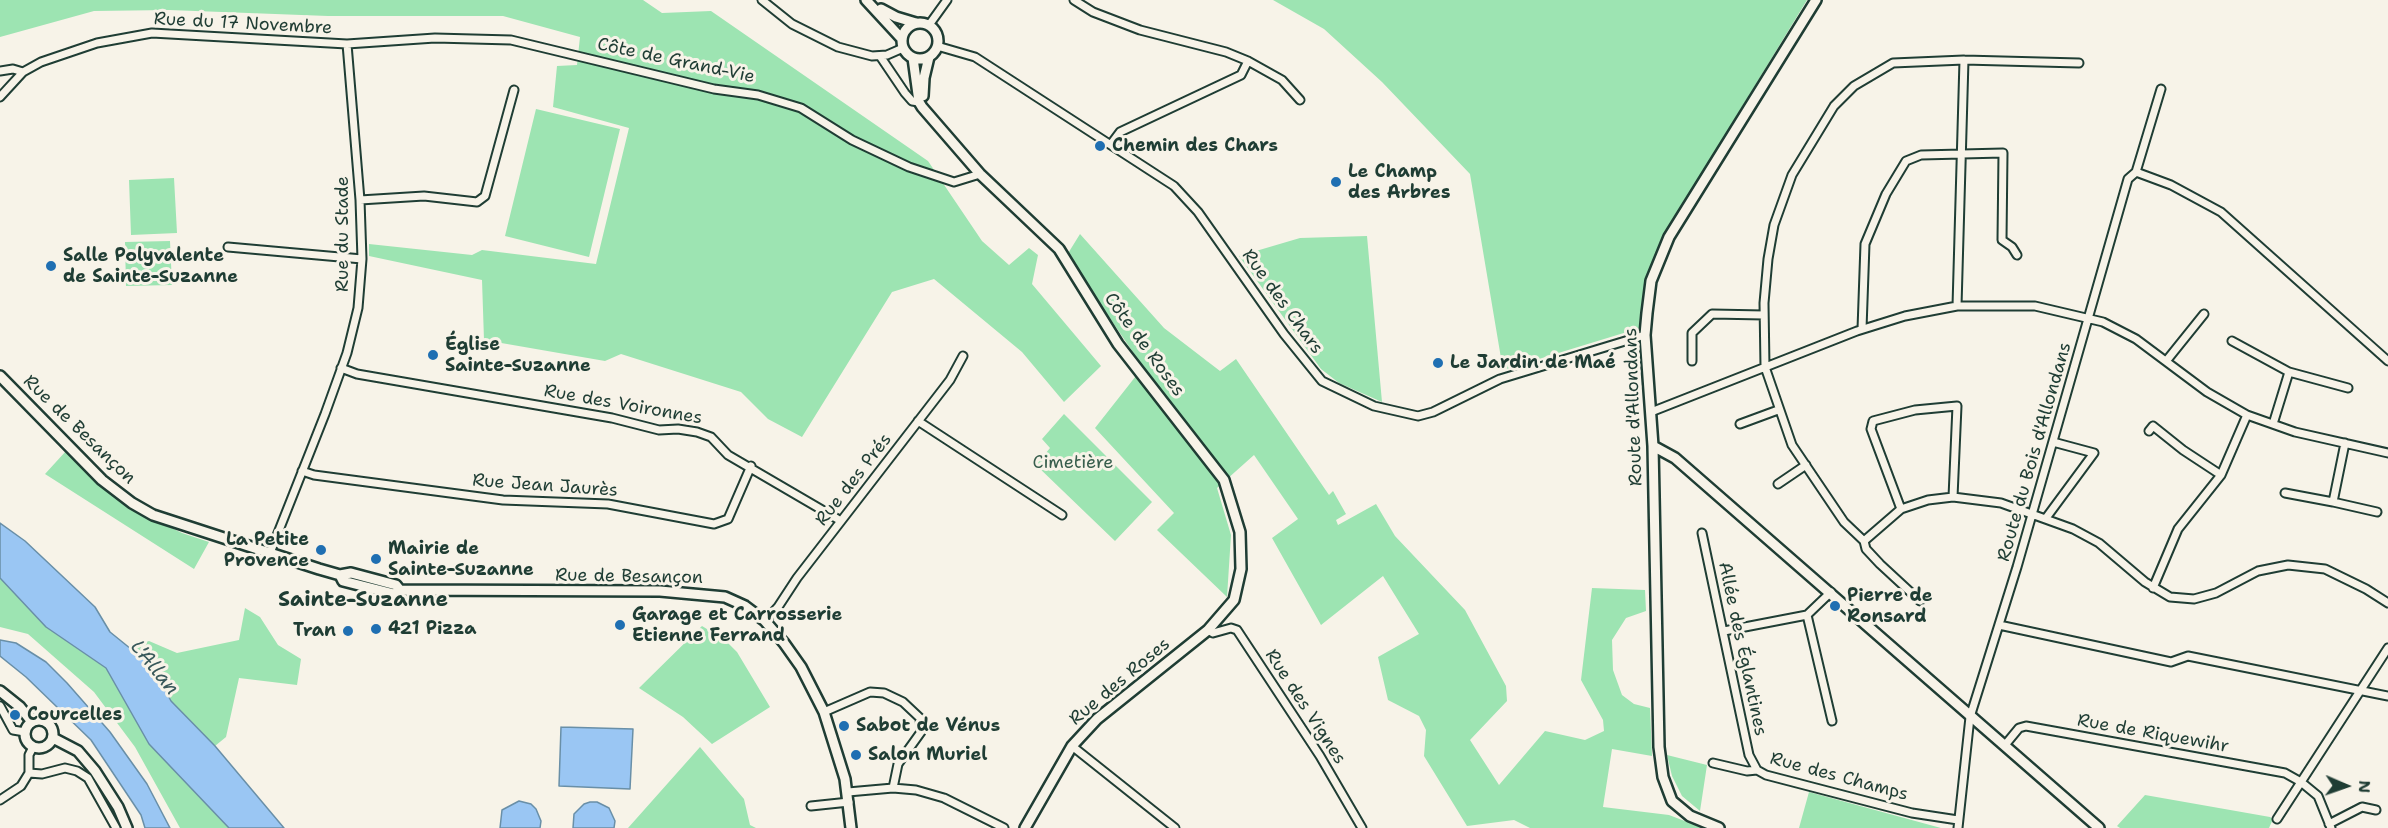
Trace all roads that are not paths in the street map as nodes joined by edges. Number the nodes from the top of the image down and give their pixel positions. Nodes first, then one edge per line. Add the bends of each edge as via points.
1 (762, 0) edge
2 (947, 0) edge
3 (1074, 0) edge
4 (1816, 0) edge
5 (868, 1) edge
6 (916, 23) junction
7 (929, 25) junction
8 (902, 43) junction
9 (347, 44) junction
10 (937, 46) junction
11 (880, 56) junction
12 (929, 57) junction
13 (913, 58) junction
14 (1964, 60) junction
15 (1248, 61) junction
16 (2079, 63) dead end
17 (0, 71) edge
18 (23, 72) junction
19 (2161, 89) dead end
20 (514, 90) dead end
21 (0, 97) edge
22 (1300, 100) dead end
23 (919, 102) junction
24 (926, 111) junction
25 (1111, 144) junction
26 (1961, 154) junction
27 (2136, 172) junction
28 (980, 174) junction
29 (360, 200) junction
30 (228, 247) dead end
31 (2017, 255) dead end
32 (362, 259) junction
33 (1957, 306) junction
34 (1764, 315) junction
35 (2204, 315) dead end
36 (2090, 318) junction
37 (1862, 329) junction
38 (1646, 335) junction
39 (2232, 341) dead end
40 (963, 356) dead end
41 (2167, 360) junction
42 (1692, 361) dead end
43 (2388, 361) edge
44 (1765, 367) junction
45 (340, 368) junction
46 (2289, 372) junction
47 (0, 376) edge
48 (2348, 388) dead end
49 (1778, 410) junction
50 (1651, 412) junction
51 (2247, 415) junction
52 (918, 421) junction
53 (1740, 424) dead end
54 (2273, 424) junction
55 (2149, 431) dead end
56 (2053, 442) junction
57 (2345, 442) junction
58 (1653, 446) junction
59 (2388, 453) edge
60 (1806, 465) junction
61 (751, 466) junction
62 (302, 471) junction
63 (2221, 475) junction
64 (1778, 484) dead end
65 (2285, 493) dead end
66 (1953, 497) junction
67 (2332, 502) junction
68 (1901, 509) junction
69 (2377, 512) dead end
70 (2032, 514) junction
71 (1062, 516) dead end
72 (2046, 518) junction
73 (841, 521) junction
74 (1702, 533) dead end
75 (1864, 541) junction
76 (270, 553) junction
77 (2153, 588) junction
78 (1831, 592) junction
79 (1920, 601) dead end
80 (2388, 603) edge
81 (1807, 615) junction
82 (765, 621) junction
83 (2000, 625) junction
84 (1208, 630) junction
85 (1724, 632) junction
86 (2388, 648) edge
87 (0, 690) edge
88 (2360, 692) junction
89 (2388, 696) edge
90 (0, 706) edge
91 (824, 712) junction
92 (1970, 717) junction
93 (1832, 721) dead end
94 (32, 722) junction
95 (25, 732) junction
96 (53, 738) junction
97 (2005, 745) junction
98 (1072, 746) junction
99 (33, 747) junction
100 (1713, 763) dead end
101 (1757, 770) junction
102 (29, 773) junction
103 (2301, 782) junction
104 (893, 788) junction
105 (849, 797) junction
106 (0, 800) edge
107 (811, 806) dead end
108 (2376, 810) dead end
109 (2277, 819) dead end
110 (1958, 824) edge
111 (2330, 826) edge
112 (116, 828) edge
113 (127, 828) edge
114 (851, 828) edge
115 (1004, 828) edge
116 (1025, 828) edge
117 (1175, 828) edge
118 (1362, 828) edge
119 (1719, 828) edge
120 (2099, 828) edge

1 - 11 street via 808,34 838,47
2 - 7 street
3 - 15 street via 1093,12 1140,30
4 - 38 main road, Route d'Allondans via 1669,237 1652,281
5 - 6 main road
5 - 8 main road
6 - 7 main road
6 - 8 main road via 904,31
7 - 10 main road via 935,31
8 - 11 street
8 - 13 main road
9 - 18 street, Rue du 17 Novembre via 152,33 97,43
9 - 28 street, Côte de Grand-Vie via 435,38 511,40 758,95 801,108 852,140 909,167 954,182
9 - 29 street, Rue du Stade
10 - 12 main road
10 - 25 street, Rue des Chars via 975,57
11 - 23 street via 905,93
12 - 13 main road
12 - 24 main road via 923,86
13 - 23 main road
14 - 16 street
14 - 26 street
14 - 34 street via 1893,63 1854,86 1834,106 1801,156 1783,196 1768,259
15 - 22 street via 1282,80
15 - 25 street via 1241,75 1120,132
17 - 18 street, Rue du 17 Novembre
18 - 21 street
19 - 27 street, Route du Bois d'Allondans
20 - 29 street via 485,196 477,202 424,196
23 - 24 main road, Côte de Roses
24 - 28 main road, Côte de Roses
25 - 38 street, Rue des Chars via 1174,186 1198,212 1322,381 1374,406 1418,416 1426,414 1500,379
26 - 31 street via 2003,153 2002,240
26 - 33 street
26 - 37 street via 1921,155 1906,161 1886,194 1865,244
27 - 36 street, Route du Bois d'Allondans via 2128,179
27 - 43 street via 2171,185 2221,212
28 - 84 main road, Côte de Roses via 1052,240 1118,344 1224,480 1240,532 1241,569 1234,600
29 - 32 street, Rue du Stade
30 - 32 street
32 - 45 street, Rue du Stade via 358,308
33 - 36 street via 2035,306
33 - 37 street
34 - 42 street via 1712,314 1692,333
34 - 44 street
35 - 41 street
36 - 41 street via 2136,339
36 - 56 street, Route du Bois d'Allondans
37 - 44 street
38 - 50 main road, Route d'Allondans
39 - 46 street
40 - 52 street, Rue des Prés
41 - 51 street via 2207,392
44 - 49 street
44 - 50 street
45 - 61 street, Rue des Voironnes via 659,430 686,430 711,437 728,454
45 - 62 street, Rue du Stade
46 - 48 street
46 - 54 street
47 - 76 main road, Rue de Besançon via 102,480 132,503 175,524
49 - 53 street
49 - 60 street via 1792,445
50 - 58 main road, Route d'Allondans
51 - 54 street
51 - 63 street
52 - 71 street
52 - 73 street, Rue des Prés
54 - 57 street
55 - 63 street via 2153,426
56 - 70 street, Route du Bois d'Allondans
56 - 72 street via 2094,453
57 - 59 street
57 - 67 street
58 - 78 main road via 1675,458
58 - 119 main road, Route d'Allondans via 1659,747 1663,777 1672,801 1690,816
60 - 64 street
60 - 75 street via 1844,522
61 - 62 street, Rue Jean Jaurès via 728,519 714,524 608,504 503,500
61 - 73 street, Rue des Voironnes
62 - 76 street, Rue du Stade
63 - 77 street via 2178,529
65 - 67 street
66 - 68 street
66 - 68 street via 1957,406 1915,410 1872,421 1871,429
66 - 70 street via 2001,503
67 - 69 street
68 - 75 street
70 - 72 street
70 - 83 street, Route du Bois d'Allondans
72 - 77 street via 2099,543
73 - 82 street, Rue des Prés
74 - 85 street, Allée des Églantines
75 - 79 street via 1880,564
76 - 82 main road, Rue de Besançon via 340,575 343,581 394,594 400,590 682,592 732,600
77 - 80 street via 2170,597 2194,599 2216,593 2258,571 2288,565 2325,569
78 - 81 street
78 - 92 main road
81 - 85 street
81 - 93 street
82 - 91 main road, Rue de Besançon via 801,667
83 - 88 street via 2170,662 2188,656
83 - 92 street, Route du Bois d'Allondans
84 - 98 main road, Rue des Roses via 1097,719
84 - 118 street, Rue des Vignes via 1237,630
85 - 101 street, Allée des Églantines via 1749,755
86 - 88 street
87 - 94 main road
88 - 89 street
88 - 103 street
90 - 95 street via 13,730
91 - 104 street via 870,693 884,693 903,702 920,718 921,732 898,764
91 - 105 main road, Rue de Besançon
92 - 97 main road
92 - 110 street, Route du Bois d'Allondans
94 - 95 main road
94 - 96 main road via 41,720 49,724
95 - 99 main road
96 - 99 main road via 47,746
96 - 113 main road via 78,752 95,771
97 - 103 street, Rue de Riquewihr via 2019,728 2026,726 2285,773
97 - 120 main road
98 - 116 main road, Rue des Roses
98 - 117 street
99 - 102 street
100 - 101 street, Rue des Champs
101 - 110 street, Rue des Champs
102 - 106 street via 21,786
102 - 112 street via 65,768 88,778
103 - 109 street
103 - 111 street, Rue de Riquewihr via 2318,796
104 - 105 street
104 - 115 street via 944,798
105 - 107 street
105 - 114 main road, Rue de Besançon
108 - 111 street via 2362,807

